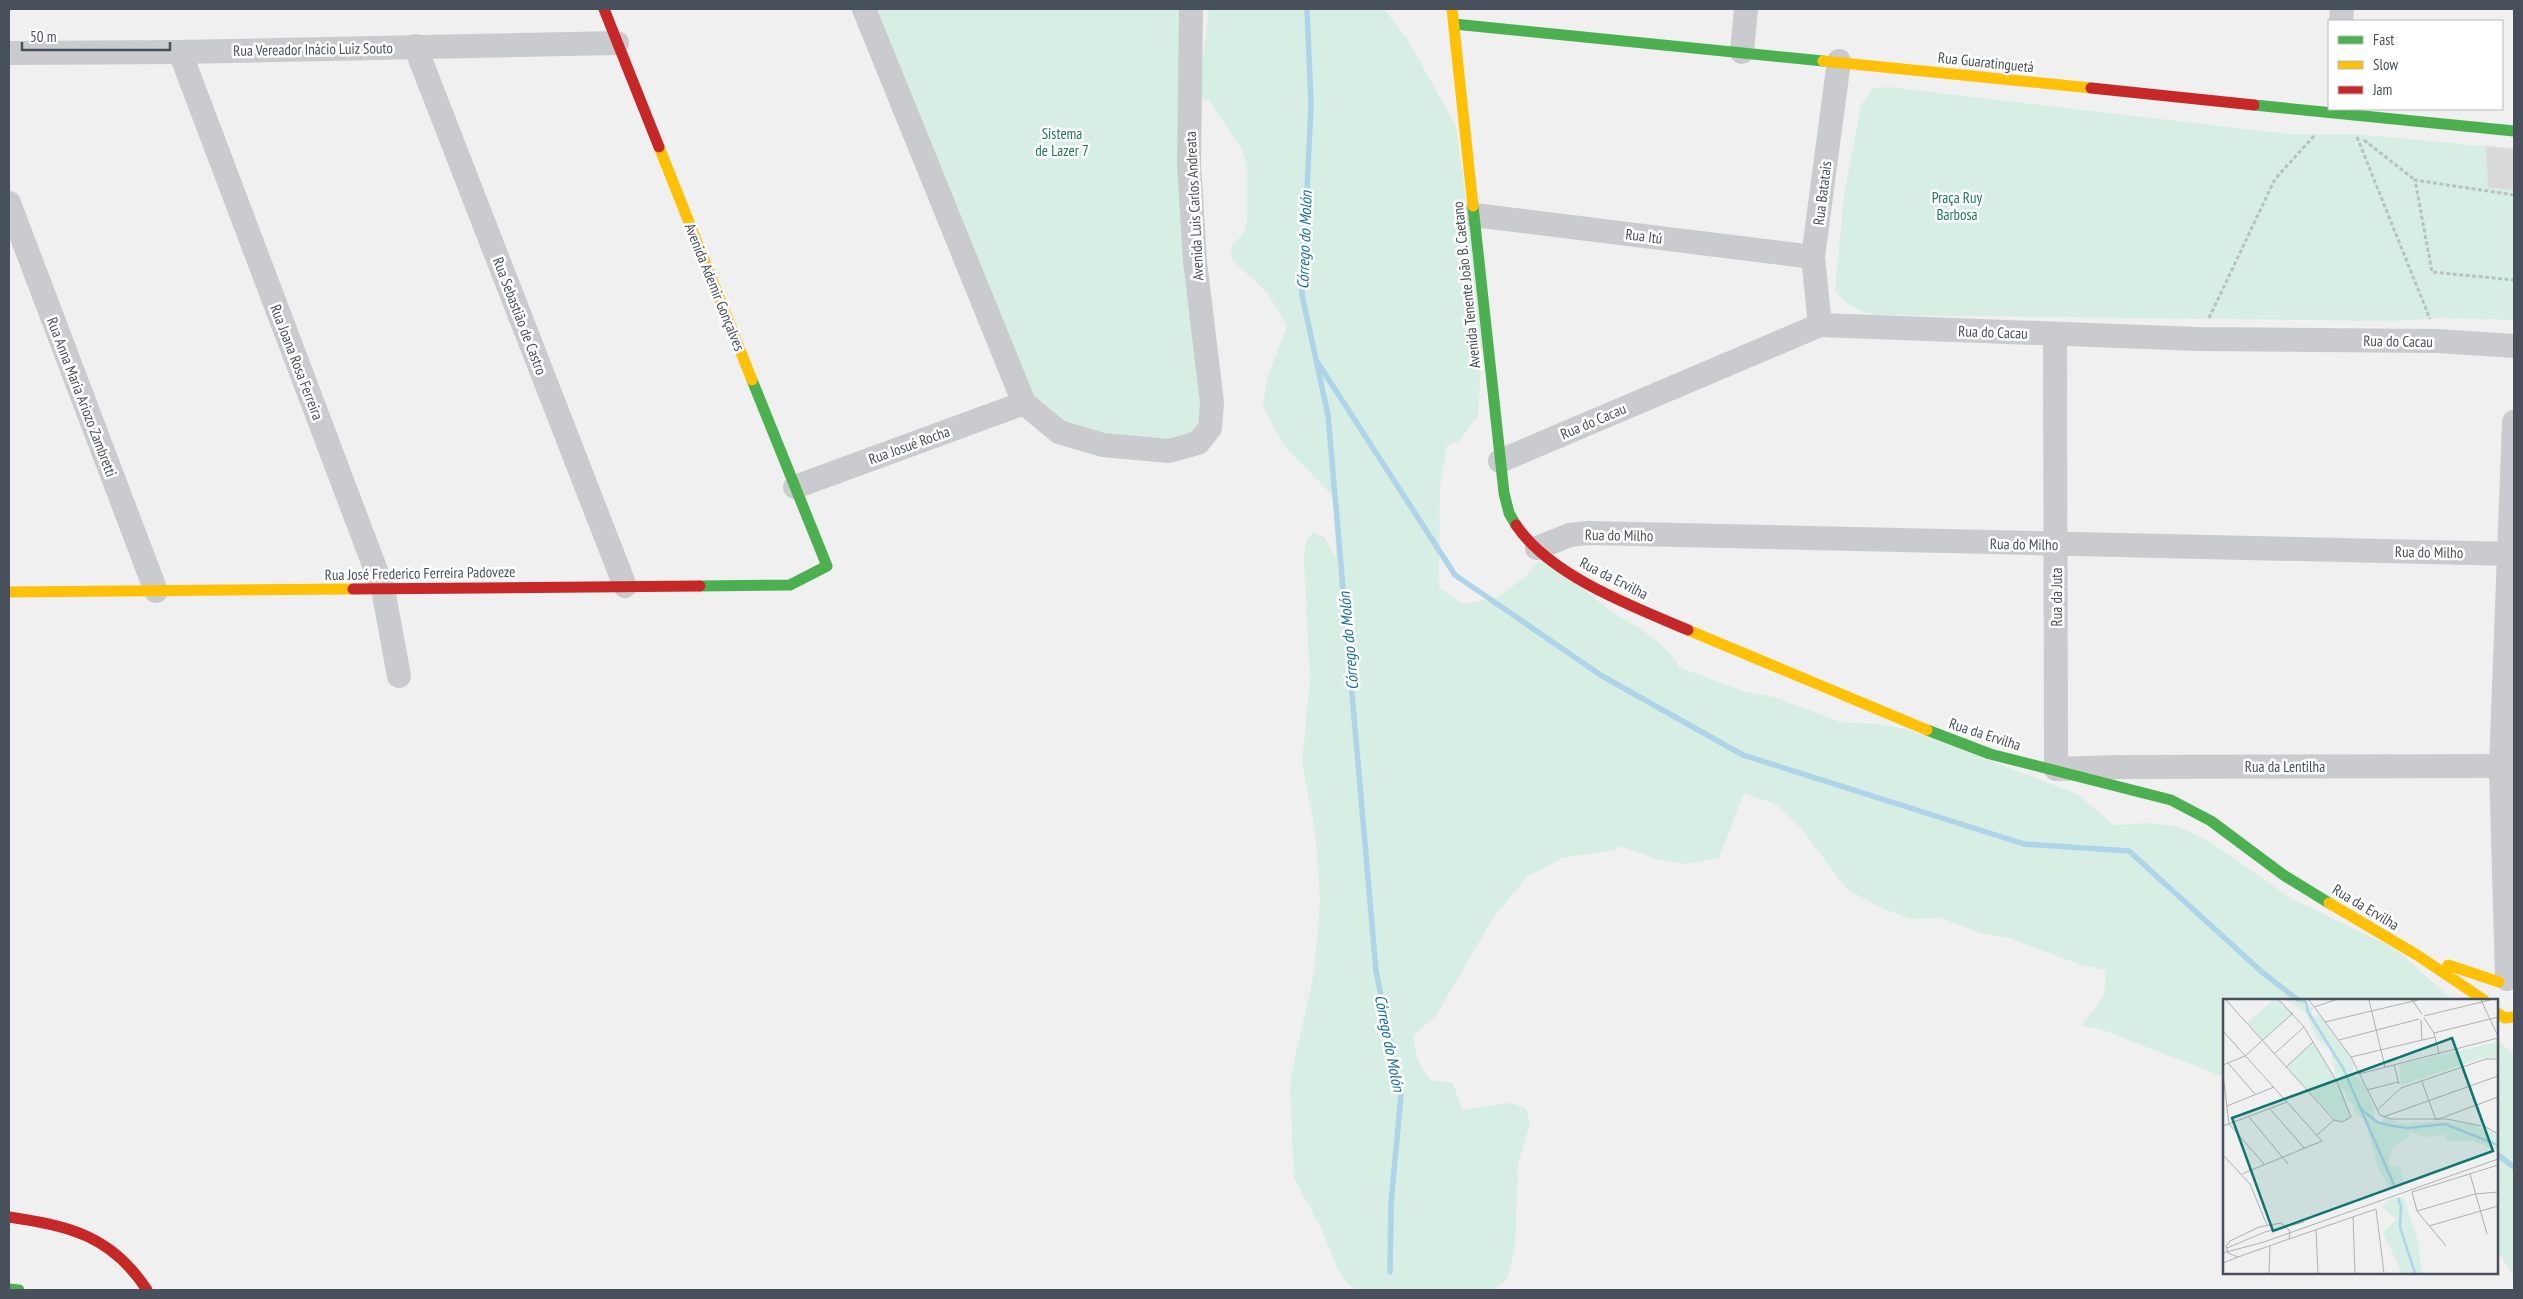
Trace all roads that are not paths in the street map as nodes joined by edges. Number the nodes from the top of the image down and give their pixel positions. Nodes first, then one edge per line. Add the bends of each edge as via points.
1 (604, 9) edge
2 (864, 9) edge
3 (1191, 9) edge
4 (1452, 9) edge
5 (1746, 9) edge
6 (1454, 24) junction
7 (617, 43) junction
8 (415, 46) junction
9 (180, 52) junction
10 (1742, 52) junction
11 (9, 53) edge
12 (1839, 61) junction
13 (2334, 111) edge
14 (2514, 131) edge
15 (9, 203) edge
16 (1474, 215) junction
17 (1813, 256) junction
18 (1820, 325) junction
19 (2055, 334) junction
20 (2514, 346) edge
21 (1024, 403) junction
22 (2514, 422) edge
23 (1500, 461) junction
24 (795, 487) junction
25 (2056, 545) junction
26 (1537, 548) junction
27 (2512, 554) edge
28 (827, 566) joint
29 (625, 586) junction
30 (383, 589) junction
31 (156, 591) junction
32 (9, 592) edge
33 (399, 676) dead end
34 (2508, 766) edge
35 (2056, 769) junction
36 (2417, 954) junction
37 (2507, 980) edge
38 (2483, 999) edge
39 (2490, 999) edge
40 (2498, 1014) edge
41 (2514, 1017) edge
42 (9, 1217) edge
43 (9, 1289) edge
44 (19, 1290) edge
45 (147, 1290) edge

1 - 7 street, Avenida Ademir Gonçalves
2 - 21 street
3 - 21 street, Avenida Luis Carlos Andreata via 1190,174 1195,261 1212,403 1210,428 1198,443 1169,451 1103,445 1059,432
4 - 6 street, Avenida Tenente João B. Caetano
5 - 10 street
6 - 10 street, Rua Guaratinguetá
6 - 16 street, Avenida Tenente João B. Caetano
7 - 8 street, Rua Vereador Inácio Luiz Souto
7 - 24 street, Avenida Ademir Gonçalves
8 - 9 street, Rua Vereador Inácio Luiz Souto
8 - 29 street, Rua Sebastião de Castro
9 - 11 street, Rua Vereador Inácio Luiz Souto
9 - 30 street, Rua Joana Rosa Ferreira
10 - 12 street, Rua Guaratinguetá
12 - 13 street, Rua Guaratinguetá
12 - 17 street, Rua Batatais
13 - 14 street, Rua Guaratinguetá
15 - 31 street, Rua Anna Maria Ariozo Zambretti
16 - 17 street, Rua Itú
16 - 23 street, Avenida Tenente João B. Caetano
17 - 18 street, Rua Batatais
18 - 19 street, Rua do Cacau
18 - 23 street, Rua do Cacau
19 - 20 street, Rua do Cacau via 2438,341
19 - 25 street, Rua da Juta
21 - 24 street, Rua Josué Rocha
22 - 27 street
23 - 26 street, Avenida Tenente João B. Caetano via 1512,520
24 - 28 street, Avenida Ademir Gonçalves
25 - 26 street, Rua do Milho via 1588,534 1570,535
25 - 27 street, Rua do Milho
25 - 35 street, Rua da Juta
26 - 35 street, Rua da Ervilha via 1609,596 1931,732 1990,754
27 - 34 street
28 - 29 street, Rua José Frederico Ferreira Padoveze via 790,585
29 - 30 street, Rua José Frederico Ferreira Padoveze
30 - 31 street, Rua José Frederico Ferreira Padoveze
30 - 33 street, Rua Joana Rosa Ferreira
31 - 32 street, Rua José Frederico Ferreira Padoveze
34 - 35 street, Rua da Lentilha
34 - 37 street
35 - 36 street, Rua da Ervilha via 2171,800 2211,821 2285,876
36 - 37 street, Rua da Ervilha
36 - 38 street, Rua da Ervilha
37 - 39 street via 2491,992
40 - 41 street via 2506,1018
42 - 45 street via 52,1226 106,1245 130,1266
43 - 44 street

